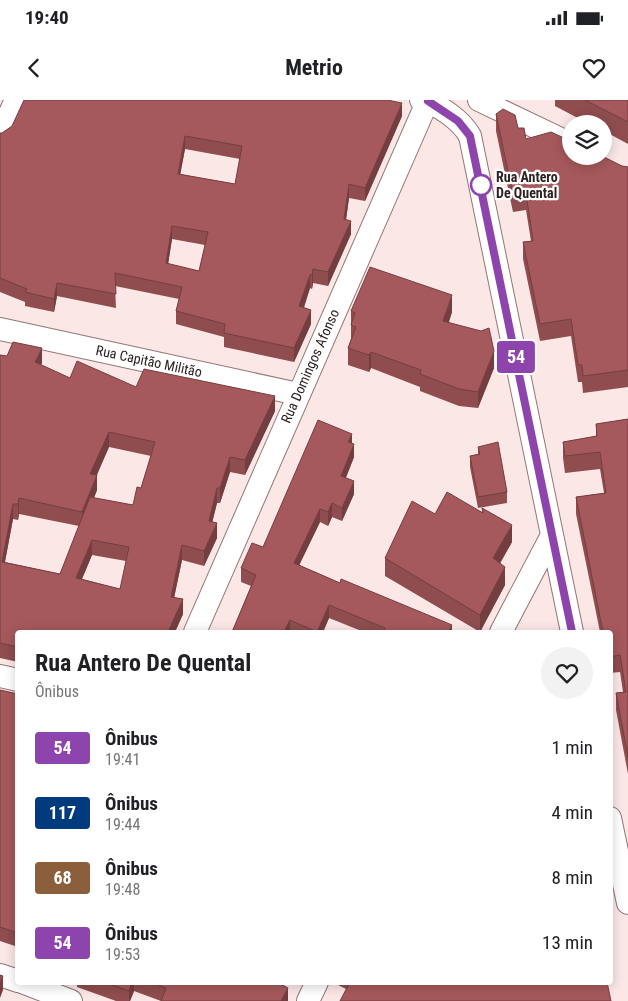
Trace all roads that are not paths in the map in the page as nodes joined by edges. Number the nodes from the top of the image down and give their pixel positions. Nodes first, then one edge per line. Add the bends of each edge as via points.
1 (16, 100) edge
2 (426, 100) edge
3 (479, 100) edge
4 (0, 134) edge
5 (562, 140) edge
6 (0, 329) edge
7 (298, 394) junction
8 (552, 535) junction
9 (196, 630) edge
10 (502, 630) edge
11 (572, 630) edge
12 (0, 676) edge
13 (15, 679) edge
14 (613, 832) edge
15 (628, 903) edge
16 (0, 975) edge
17 (15, 980) edge
18 (316, 985) edge
19 (34, 989) edge
20 (71, 1001) edge
21 (308, 1001) edge

1 - 4 street
2 - 7 street, Rua Domingos Afonso
2 - 8 street via 458,121 470,136 505,268
3 - 5 street
6 - 7 street, Rua Capitão Militão
7 - 9 street, Rua Domingos Afonso
8 - 10 street
8 - 11 street
12 - 13 street
14 - 15 street
16 - 17 street
18 - 21 street
19 - 20 street

